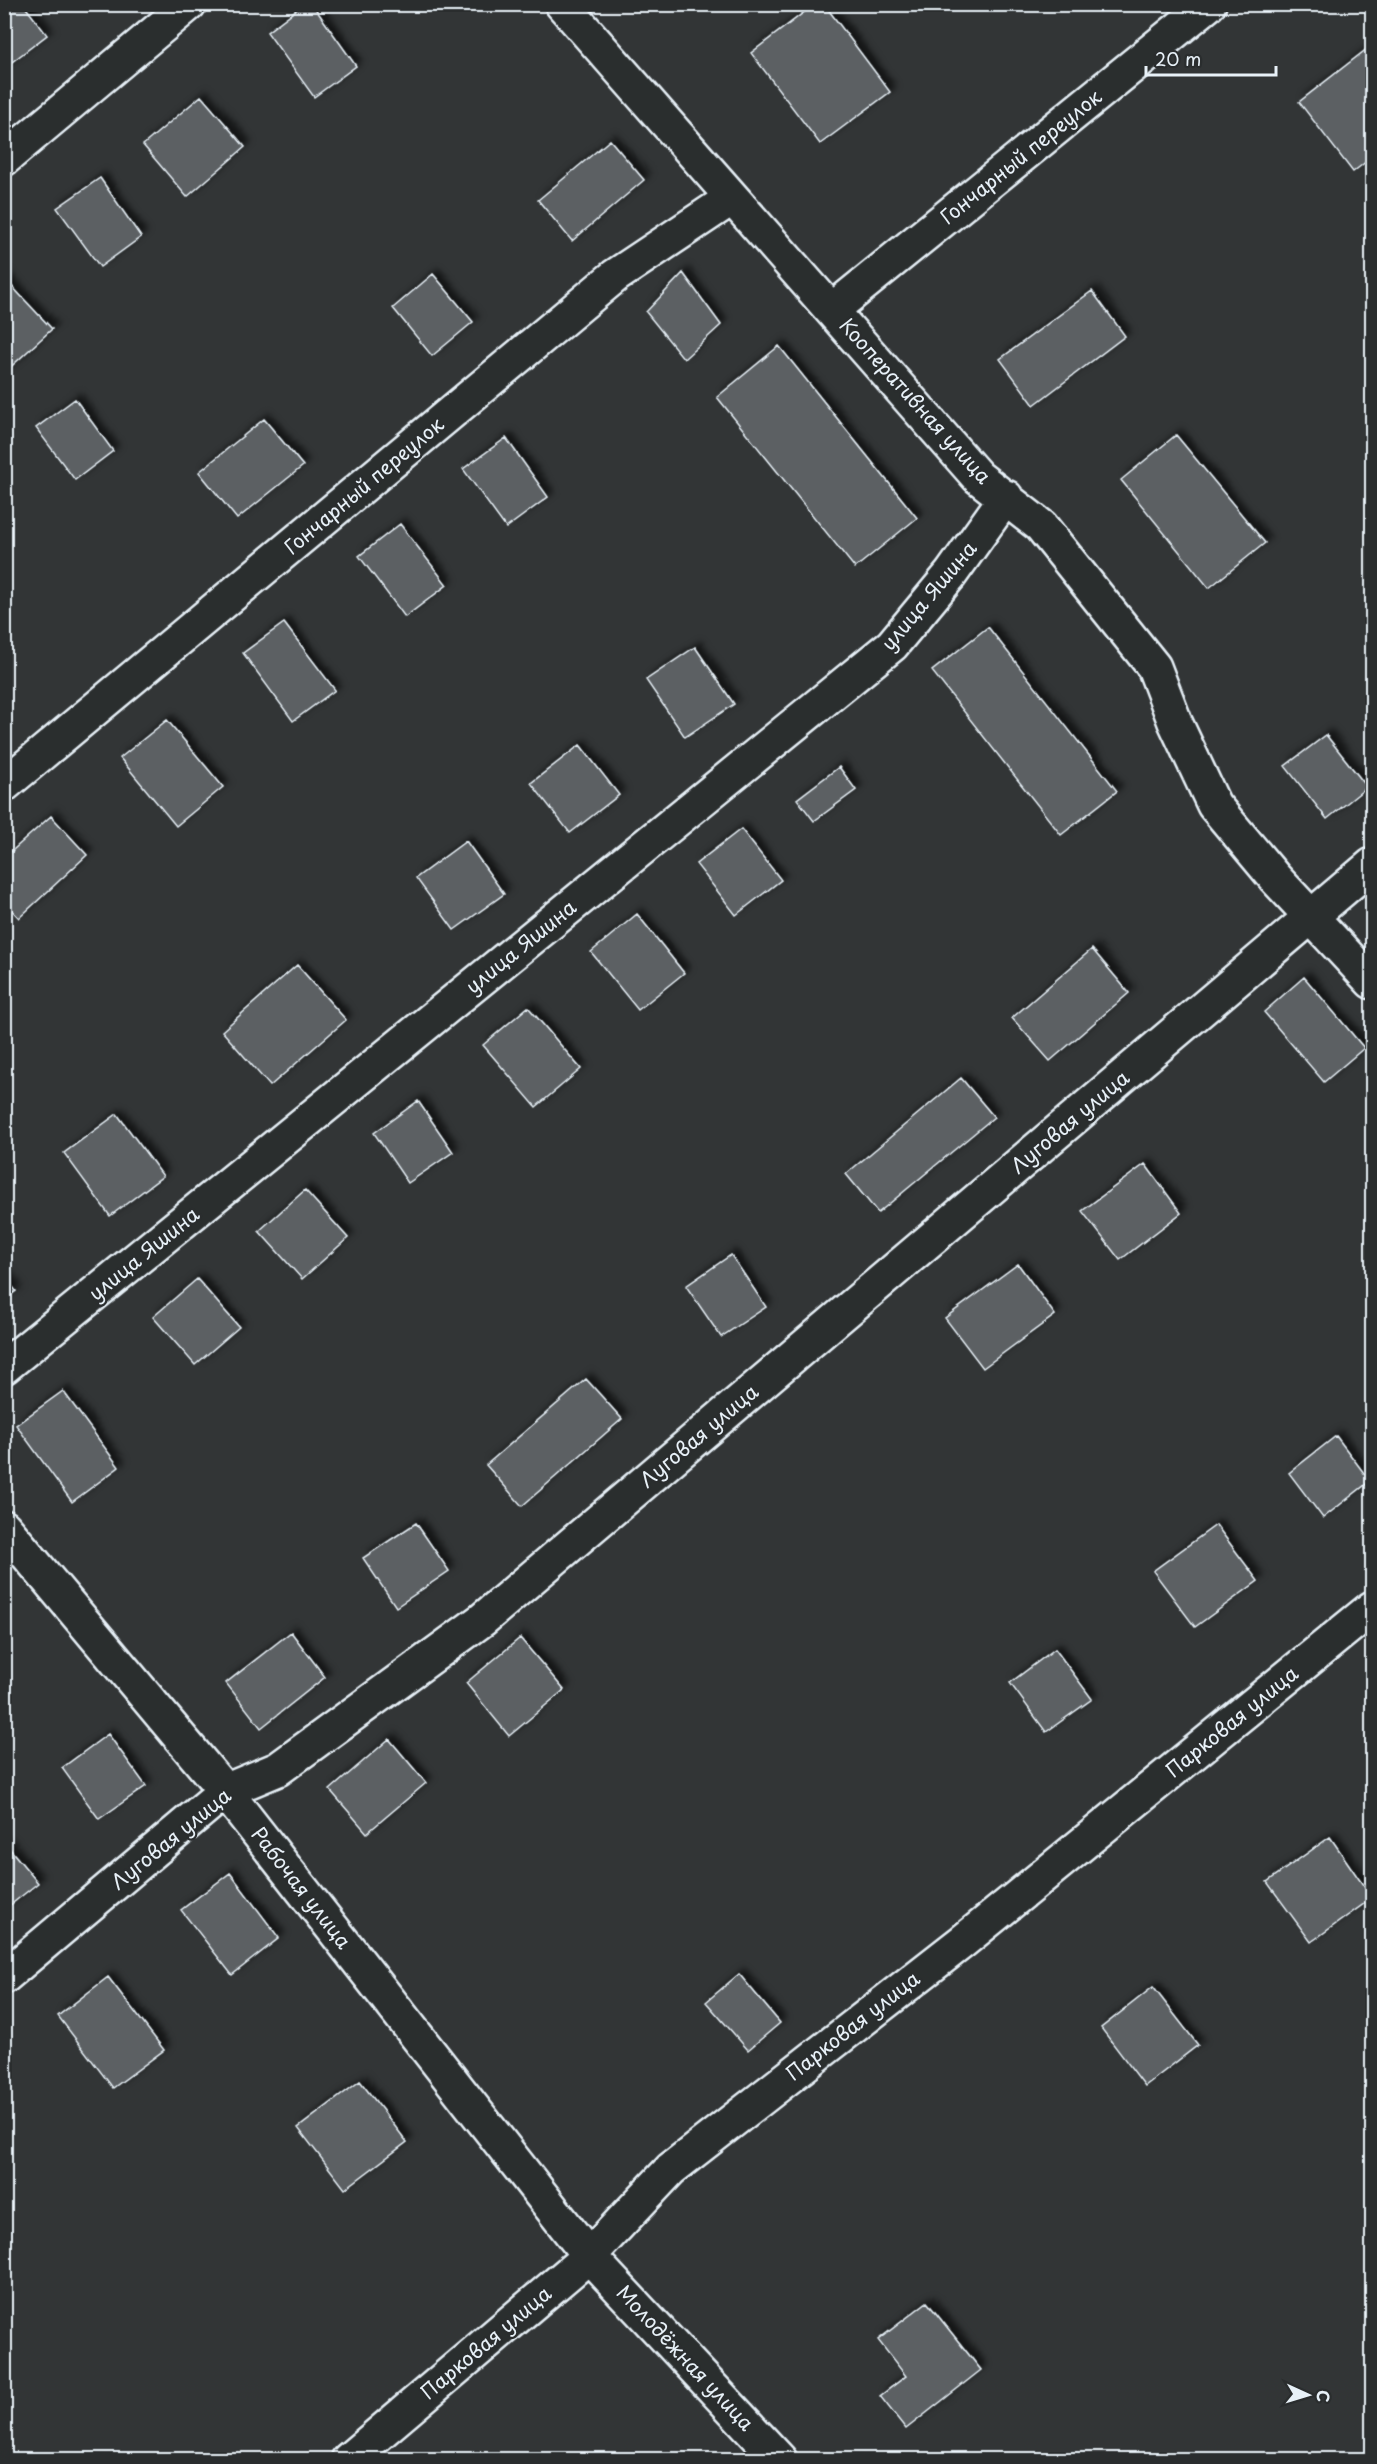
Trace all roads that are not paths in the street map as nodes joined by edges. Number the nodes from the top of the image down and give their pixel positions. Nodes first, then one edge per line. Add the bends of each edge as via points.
1 (189, 4) edge
2 (562, 4) edge
3 (1209, 4) edge
4 (4, 159) edge
5 (732, 198) junction
6 (832, 310) junction
7 (1006, 497) junction
8 (4, 786) edge
9 (1372, 865) edge
10 (1313, 916) junction
11 (1372, 982) edge
12 (4, 1367) edge
13 (4, 1527) edge
14 (1372, 1608) edge
15 (225, 1791) junction
16 (4, 1977) edge
17 (589, 2256) junction
18 (348, 2460) edge
19 (780, 2460) edge

1 - 4 street
2 - 5 street, Кооперативная улица
3 - 6 street, Гончарный переулок
5 - 6 street, Кооперативная улица
5 - 8 street, Гончарный переулок via 615,276
6 - 7 street, Кооперативная улица via 978,477
7 - 10 street, Кооперативная улица via 1041,526 1154,667 1214,805 1275,878
7 - 12 street, улица Яшина via 951,574 892,645
9 - 10 street, Луговая улица
10 - 11 street, Кооперативная улица
10 - 15 street, Луговая улица via 482,1620 278,1769
13 - 15 street, Рабочая улица
14 - 17 street, Парковая улица via 962,1942 670,2169
15 - 16 street, Луговая улица
15 - 17 street, Рабочая улица
17 - 18 street, Парковая улица
17 - 19 street, Молодёжная улица

